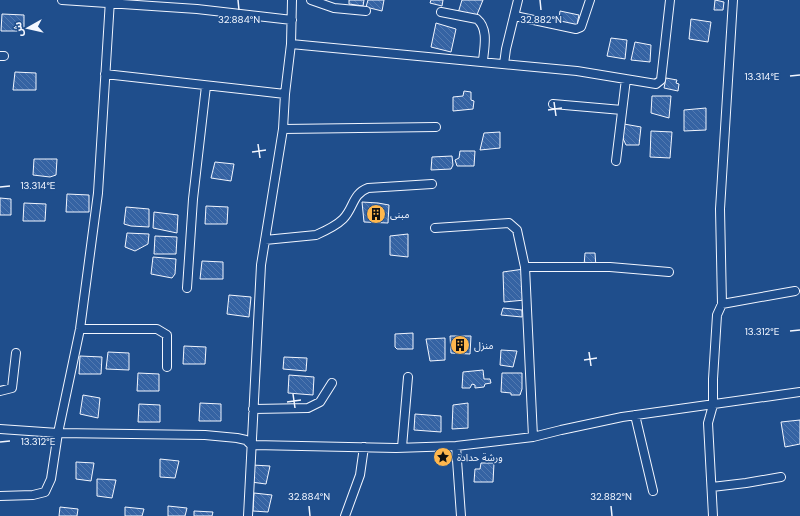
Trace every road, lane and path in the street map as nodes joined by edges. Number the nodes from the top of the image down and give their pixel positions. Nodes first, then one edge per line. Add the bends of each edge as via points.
1 (62, 0) edge
2 (292, 0) edge
3 (311, 0) edge
4 (518, 0) edge
5 (590, 0) edge
6 (670, 0) edge
7 (733, 0) edge
8 (110, 2) edge
9 (183, 4) edge
10 (366, 11) dead end
11 (441, 12) dead end
12 (515, 16) junction
13 (292, 20) junction
14 (291, 44) junction
15 (483, 61) junction
16 (504, 64) junction
17 (106, 74) junction
18 (626, 79) junction
19 (206, 86) junction
20 (285, 94) junction
21 (553, 104) dead end
22 (622, 110) junction
23 (436, 127) dead end
24 (283, 130) junction
25 (616, 161) dead end
26 (432, 184) dead end
27 (435, 228) dead end
28 (265, 240) junction
29 (525, 267) junction
30 (669, 272) dead end
31 (187, 288) dead end
32 (795, 291) dead end
33 (722, 304) junction
34 (80, 330) junction
35 (16, 353) dead end
36 (167, 367) dead end
37 (408, 377) dead end
38 (332, 384) dead end
39 (0, 391) edge
40 (800, 392) edge
41 (713, 404) junction
42 (253, 409) junction
43 (635, 415) junction
44 (0, 429) edge
45 (58, 433) junction
46 (533, 437) junction
47 (251, 445) junction
48 (456, 446) junction
49 (364, 447) junction
50 (402, 447) junction
51 (781, 477) dead end
52 (712, 487) junction
53 (653, 491) dead end
54 (2, 498) edge
55 (248, 516) edge
56 (345, 516) edge
57 (461, 516) edge
58 (713, 516) edge

1 - 8 street
2 - 13 street
3 - 10 street via 334,8
4 - 12 street
5 - 12 street via 583,23 576,29
6 - 18 street via 661,80 656,84
7 - 33 street via 720,209
8 - 9 street
8 - 17 street
9 - 13 street
11 - 15 street via 480,21 484,31
12 - 16 street
13 - 14 street
14 - 15 street
14 - 20 street
15 - 16 street
16 - 18 street
17 - 19 street
17 - 34 street via 98,193
18 - 22 street
19 - 20 street
19 - 31 street via 193,199
20 - 24 street
21 - 22 street
22 - 25 street
23 - 24 street
24 - 28 street
26 - 28 street via 368,188 354,198 344,218 323,232 316,235
27 - 29 street via 509,223 517,230
28 - 42 street via 261,266
29 - 30 street via 596,267
29 - 46 street
32 - 33 street
33 - 41 street via 717,315
34 - 36 street via 157,329 167,335
34 - 45 street
35 - 39 street via 12,388
37 - 50 street
38 - 42 street via 320,402 308,408
40 - 41 street
41 - 43 street
41 - 52 street via 708,423
42 - 47 street
43 - 46 street
43 - 53 street
44 - 45 street
45 - 47 street via 205,435 237,438 246,440
45 - 54 street via 51,480 47,490 40,495
46 - 48 street
47 - 49 street
47 - 55 street
48 - 50 street
48 - 57 street
49 - 50 street
49 - 56 street via 360,475
51 - 52 street
52 - 58 street

